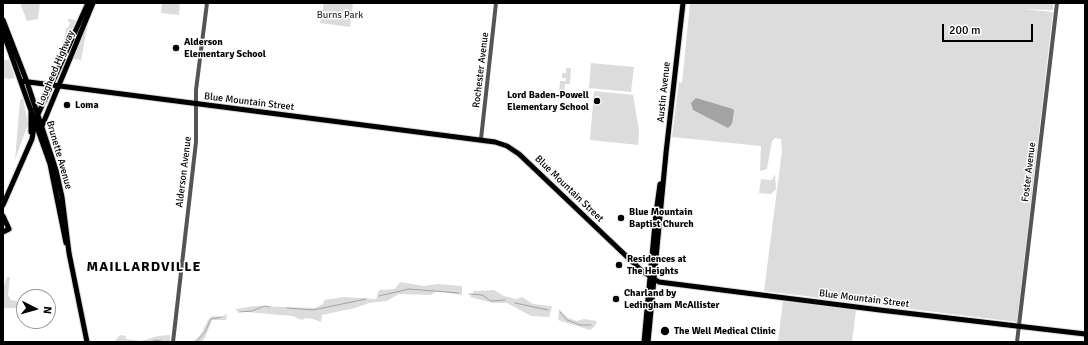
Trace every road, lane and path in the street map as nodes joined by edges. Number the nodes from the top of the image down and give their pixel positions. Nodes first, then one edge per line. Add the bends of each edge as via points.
1 (88, 3) edge
2 (93, 3) edge
3 (206, 3) edge
4 (496, 3) edge
5 (683, 3) edge
6 (1057, 3) edge
7 (3, 20) edge
8 (3, 32) edge
9 (24, 81) junction
10 (55, 86) junction
11 (197, 104) junction
12 (31, 107) junction
13 (38, 115) junction
14 (36, 121) junction
15 (42, 126) junction
16 (39, 131) junction
17 (32, 139) junction
18 (481, 139) junction
19 (3, 205) edge
20 (3, 216) edge
21 (3, 232) edge
22 (69, 253) junction
23 (652, 279) junction
24 (1019, 326) junction
25 (647, 332) junction
26 (1085, 334) edge
27 (87, 342) edge
28 (173, 342) edge
29 (644, 342) edge
30 (648, 342) edge
31 (1017, 342) edge

1 - 10 main road, Lougheed Highway
2 - 10 main road, Lougheed Highway
3 - 11 street, Alderson Avenue
4 - 18 street, Rochester Avenue
5 - 23 main road, Austin Avenue via 663,183 660,184
6 - 24 street, Foster Avenue
7 - 9 main road, Brunette Avenue
8 - 9 main road, Brunette Avenue
9 - 10 main road, Blue Mountain Street
9 - 12 main road, Brunette Avenue
9 - 13 main road, Brunette Avenue
10 - 11 main road, Blue Mountain Street
10 - 13 main road, Lougheed Highway
10 - 15 main road, Lougheed Highway
11 - 18 main road, Blue Mountain Street
11 - 28 street, Alderson Avenue via 196,142
12 - 14 main road, Brunette Avenue
12 - 17 main road
13 - 14 main road, Lougheed Highway
13 - 15 main road, Brunette Avenue
14 - 16 main road, Brunette Avenue
14 - 17 main road, Lougheed Highway
15 - 16 main road, Lougheed Highway
15 - 22 main road, Brunette Avenue via 57,173
16 - 17 main road, Lougheed Highway
16 - 22 main road, Brunette Avenue via 50,164
17 - 19 main road, Lougheed Highway
18 - 23 main road, Blue Mountain Street via 500,143 519,154
20 - 21 main road via 9,229
22 - 27 main road, Brunette Avenue
23 - 24 main road, Blue Mountain Street via 670,284
23 - 25 main road, Austin Avenue
24 - 26 main road, Blue Mountain Street
24 - 31 street, Foster Avenue
25 - 29 main road, Austin Avenue
25 - 30 main road, Austin Avenue

